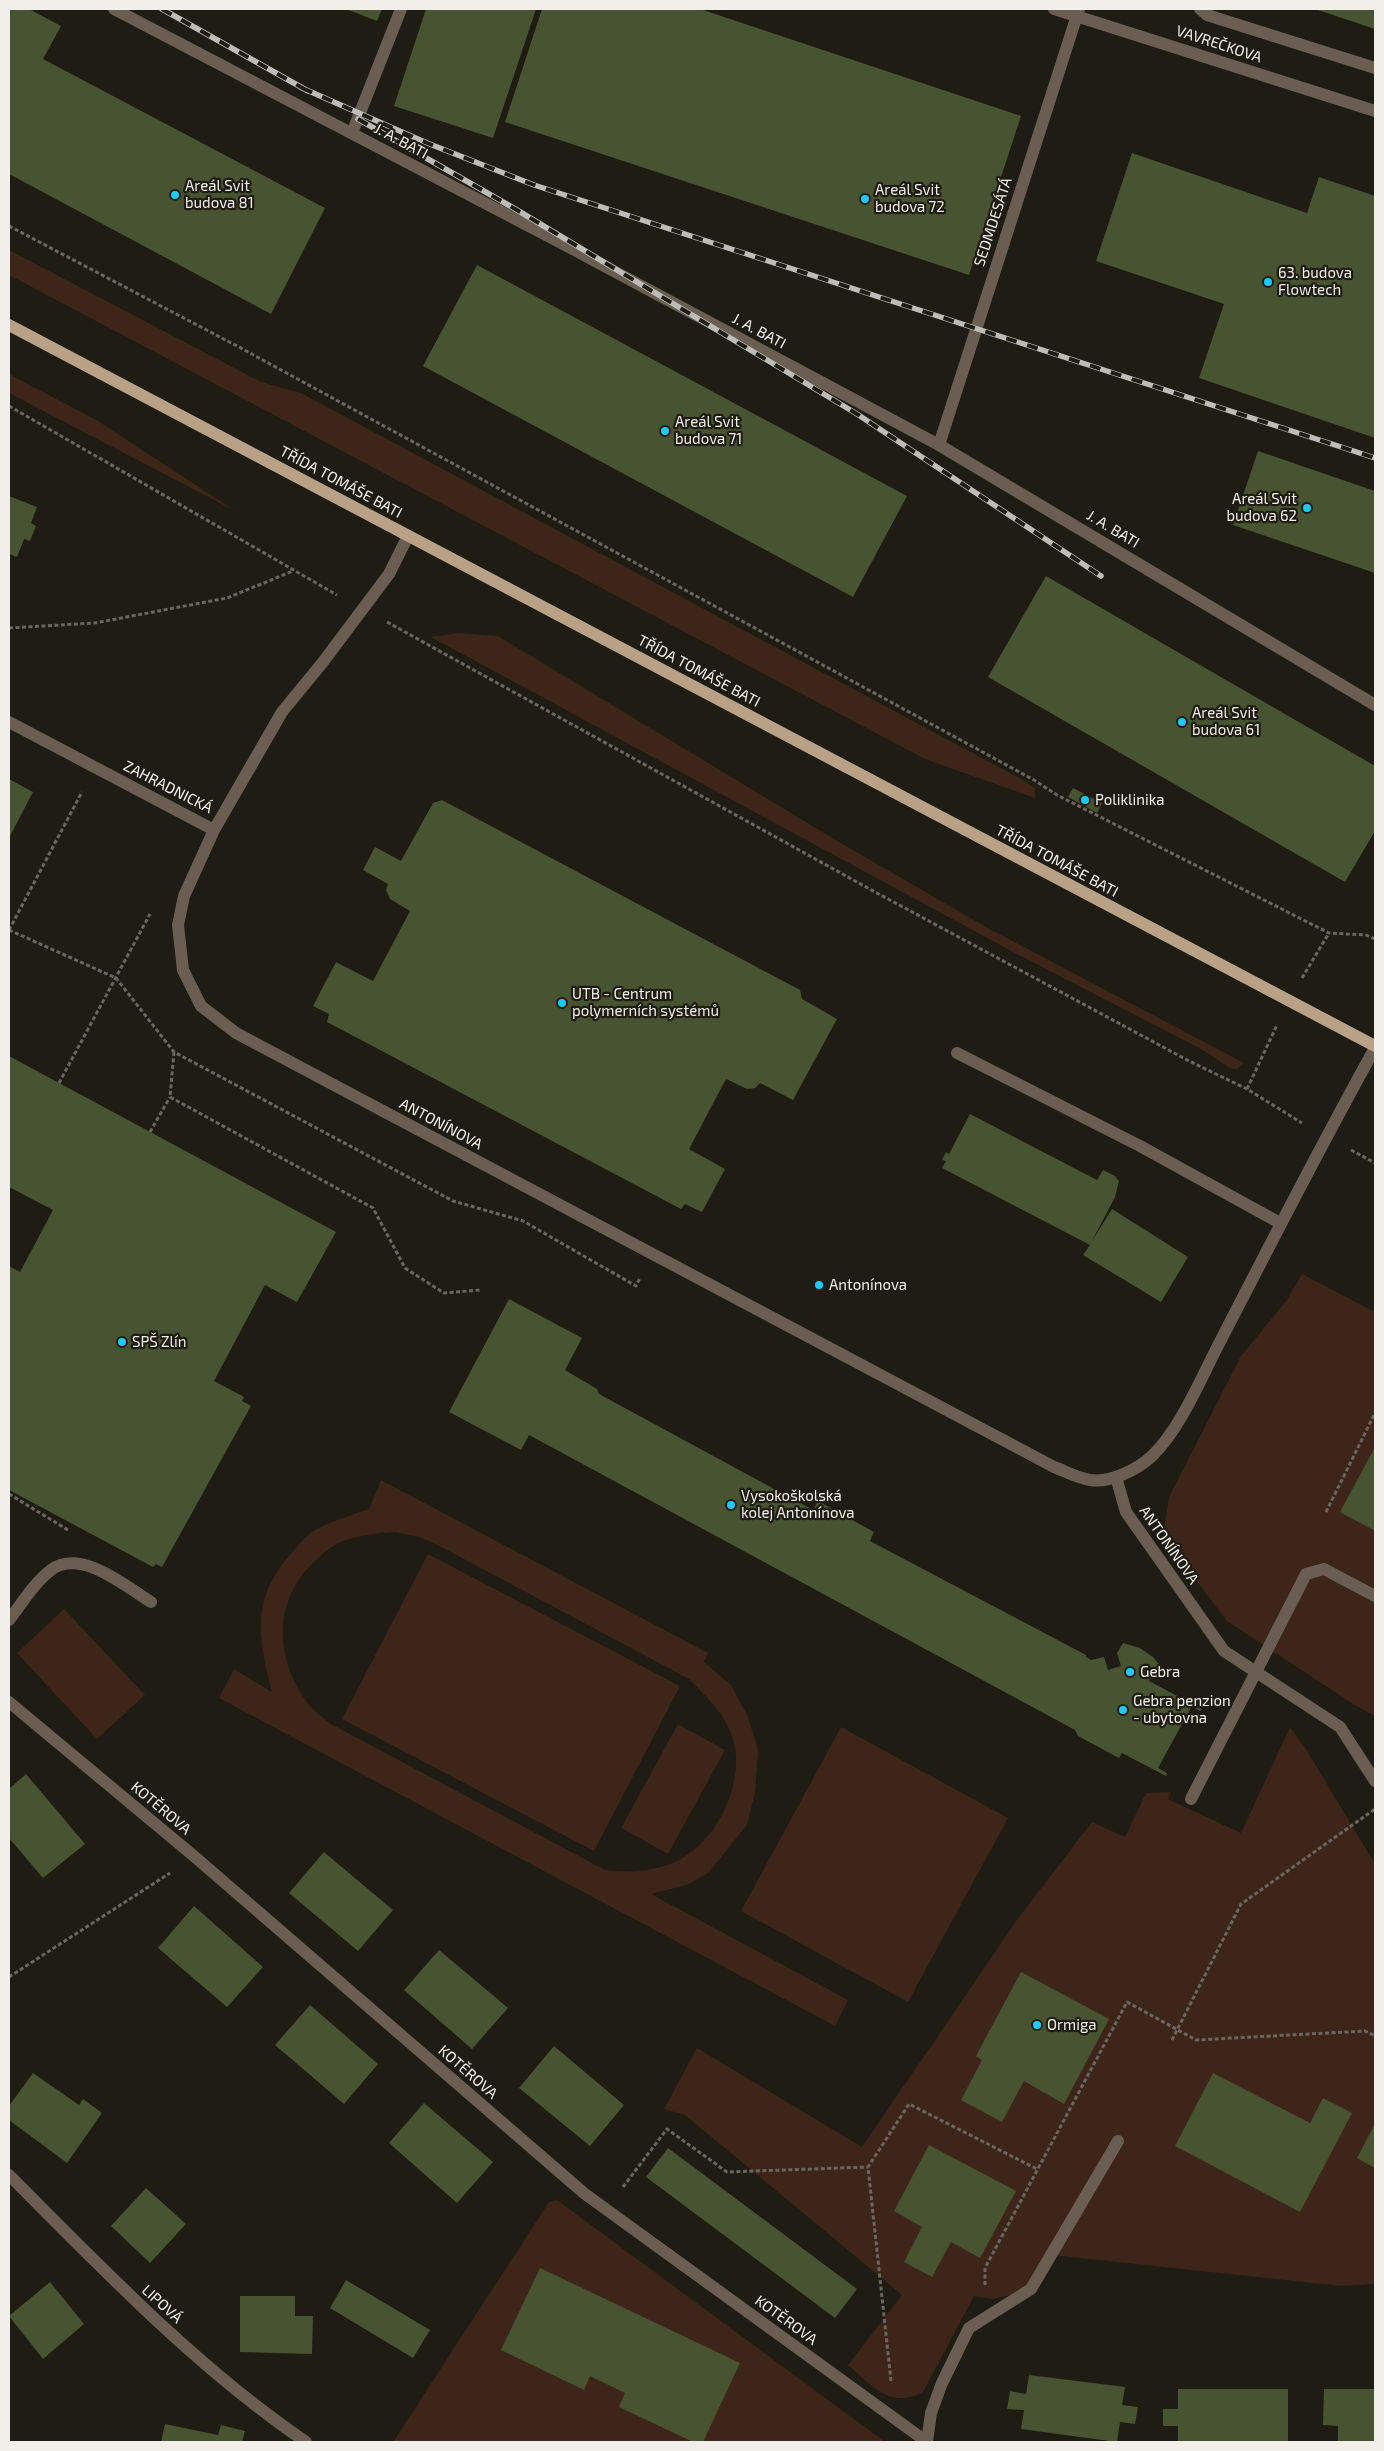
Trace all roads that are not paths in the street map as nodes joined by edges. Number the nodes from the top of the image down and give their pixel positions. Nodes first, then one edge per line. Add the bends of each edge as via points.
1 (114, 9) edge
2 (401, 9) edge
3 (1054, 9) edge
4 (1200, 9) edge
5 (1078, 13) edge
6 (1375, 68) edge
7 (1375, 111) edge
8 (352, 133) junction
9 (9, 325) edge
10 (939, 445) junction
11 (408, 536) junction
12 (1375, 705) edge
13 (9, 722) edge
14 (214, 830) junction
15 (1375, 1047) edge
16 (957, 1053) dead end
17 (1280, 1223) junction
18 (1116, 1477) junction
19 (1375, 1596) edge
20 (151, 1602) dead end
21 (9, 1620) edge
22 (1256, 1672) junction
23 (9, 1702) edge
24 (1375, 1781) edge
25 (1191, 1798) dead end
26 (1118, 2141) dead end
27 (9, 2175) edge
28 (306, 2442) edge
29 (927, 2442) edge

1 - 8 street, J. A. BATI
2 - 8 street
3 - 5 street, VAVREČKOVA
4 - 6 street via 1207,15
5 - 7 street, VAVREČKOVA
5 - 10 street, SEDMDESÁTÁ
8 - 10 street, J. A. BATI
9 - 11 main road, TŘÍDA TOMÁŠE BATI
10 - 12 street, J. A. BATI
11 - 14 street, ZAHRADNICKÁ via 389,574 282,712
11 - 15 main road, TŘÍDA TOMÁŠE BATI
13 - 14 street, ZAHRADNICKÁ
14 - 18 street, ANTONÍNOVA via 184,896 178,925 183,970 201,1006 236,1033 1054,1467 1090,1480
15 - 17 street
16 - 17 street via 1140,1146
17 - 18 street via 1170,1432 1152,1456
18 - 22 street, ANTONÍNOVA via 1126,1512 1224,1652
19 - 22 street via 1324,1569 1306,1574
20 - 21 street via 90,1565 72,1563 53,1569
22 - 24 street, ANTONÍNOVA via 1340,1727
22 - 25 street
23 - 29 street, KOTĚROVA via 195,1857 584,2194
26 - 29 street via 1031,2290 969,2328 942,2383 931,2413
27 - 28 street, LIPOVÁ via 151,2318

